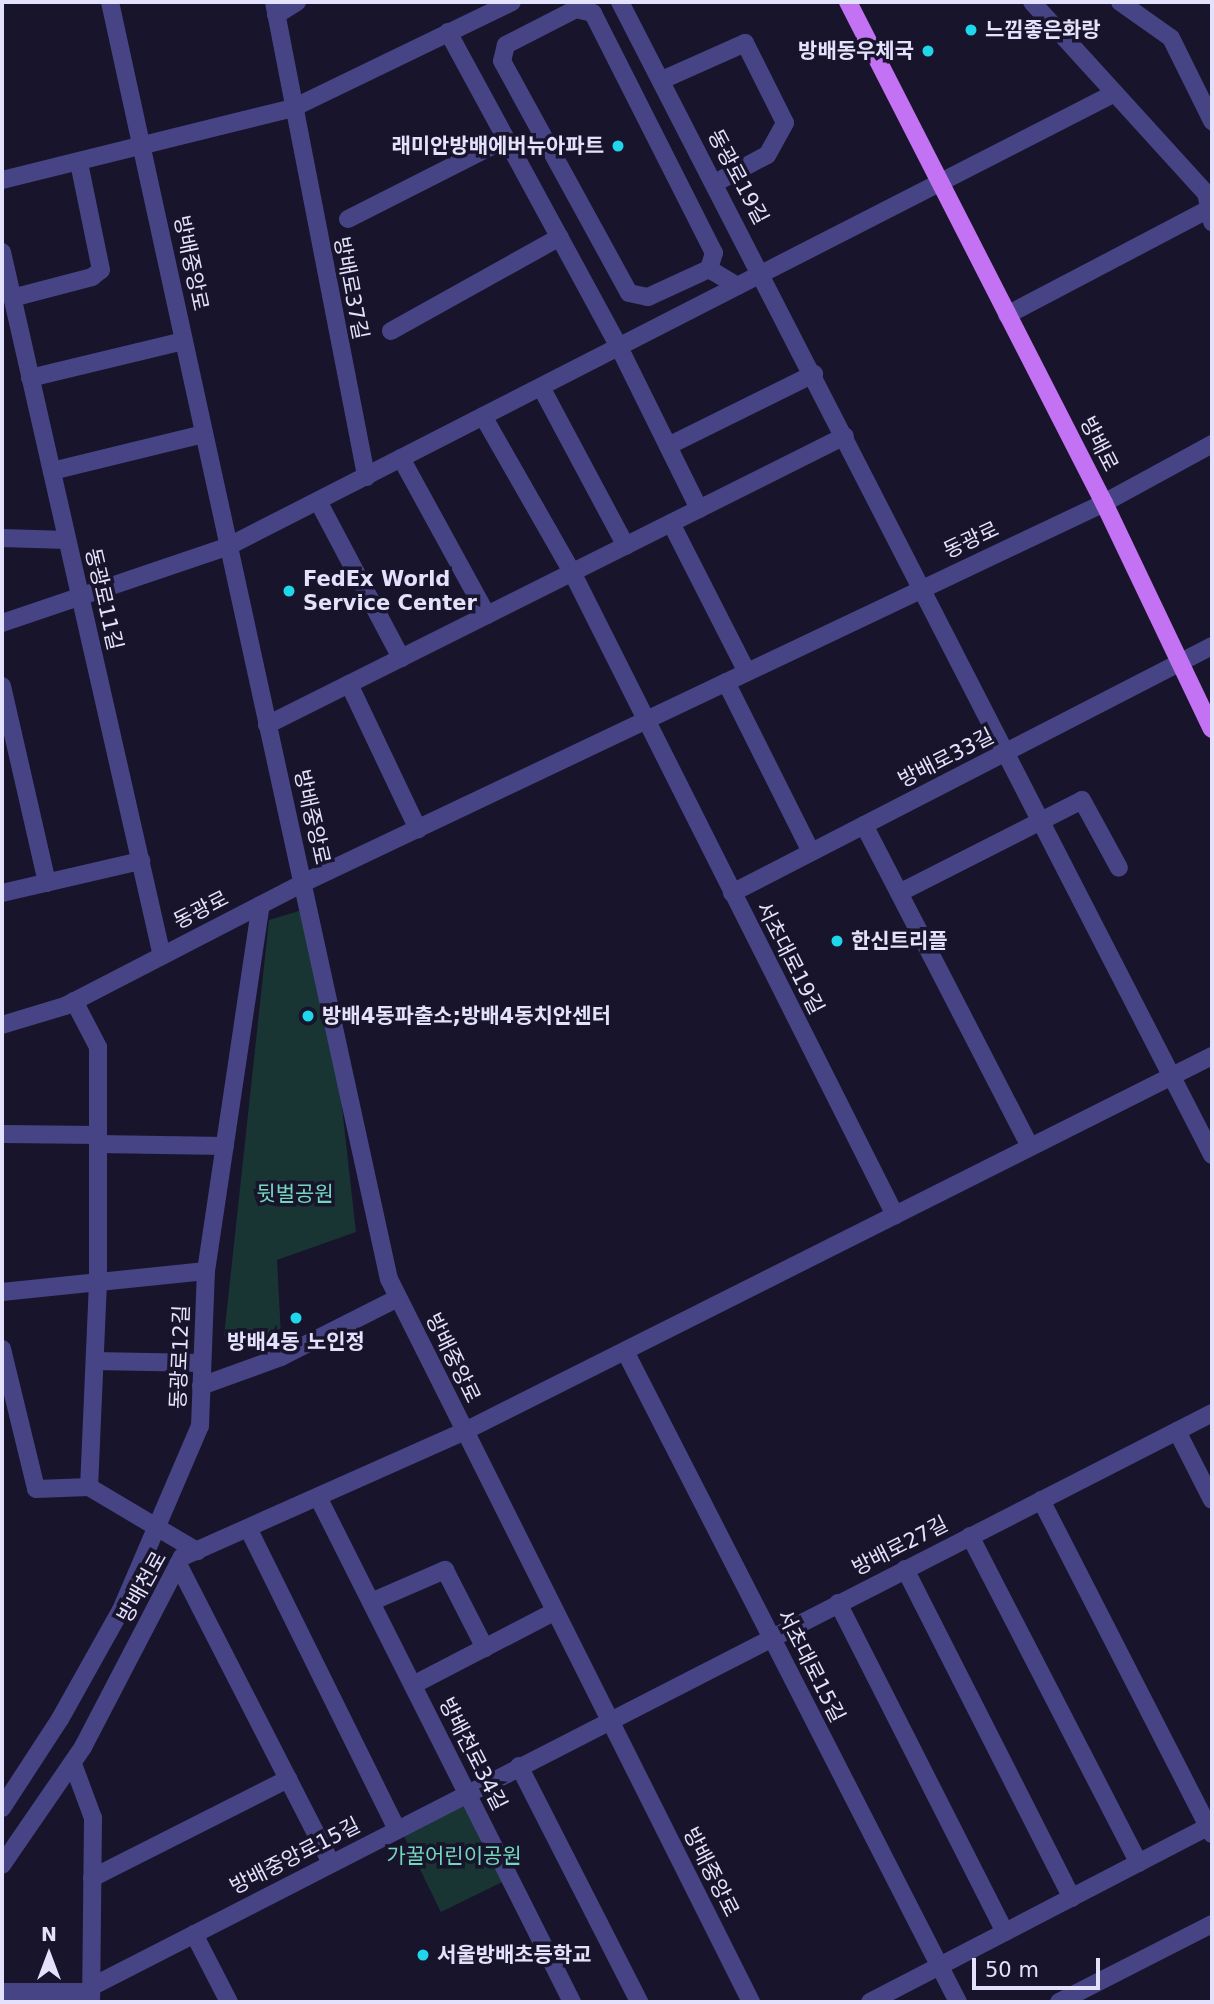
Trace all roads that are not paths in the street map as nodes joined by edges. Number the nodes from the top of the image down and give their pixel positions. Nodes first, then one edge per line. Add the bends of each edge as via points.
1 (110, 2) edge
2 (512, 2) edge
3 (621, 2) edge
4 (848, 2) edge
5 (1032, 2) edge
6 (1120, 2) edge
7 (285, 5) edge
8 (576, 5) edge
9 (448, 32) junction
10 (662, 80) junction
11 (1115, 93) junction
12 (293, 108) junction
13 (1212, 121) edge
14 (506, 139) junction
15 (142, 148) junction
16 (79, 163) junction
17 (2, 180) edge
18 (715, 183) junction
19 (940, 183) junction
20 (1211, 210) edge
21 (348, 219) dead end
22 (560, 237) junction
23 (3, 260) edge
24 (709, 269) junction
25 (762, 273) junction
26 (737, 286) junction
27 (12, 298) junction
28 (1007, 315) junction
29 (391, 331) dead end
30 (184, 341) junction
31 (619, 347) junction
32 (814, 374) junction
33 (30, 378) junction
34 (541, 387) junction
35 (483, 416) junction
36 (204, 434) junction
37 (845, 436) junction
38 (1212, 444) edge
39 (668, 446) junction
40 (401, 458) junction
41 (52, 471) junction
42 (366, 477) junction
43 (318, 501) junction
44 (1104, 503) junction
45 (699, 509) junction
46 (671, 523) junction
47 (2, 538) edge
48 (67, 540) junction
49 (229, 546) junction
50 (626, 546) junction
51 (572, 572) junction
52 (923, 589) junction
53 (80, 597) junction
54 (487, 615) junction
55 (2, 623) edge
56 (1212, 646) edge
57 (401, 658) junction
58 (1180, 662) junction
59 (747, 672) junction
60 (726, 682) junction
61 (349, 684) junction
62 (2, 686) edge
63 (647, 720) junction
64 (267, 725) junction
65 (1212, 729) edge
66 (1007, 752) junction
67 (1042, 820) junction
68 (864, 825) junction
69 (418, 829) junction
70 (811, 852) junction
71 (141, 862) junction
72 (1119, 868) dead end
73 (47, 883) junction
74 (303, 883) junction
75 (2, 893) edge
76 (732, 893) junction
77 (899, 893) junction
78 (261, 905) junction
79 (162, 956) junction
80 (74, 1001) junction
81 (2, 1025) edge
82 (1212, 1056) edge
83 (1172, 1076) junction
84 (2, 1134) edge
85 (98, 1139) junction
86 (225, 1146) junction
87 (1030, 1147) junction
88 (1212, 1155) edge
89 (895, 1215) junction
90 (206, 1270) junction
91 (98, 1282) junction
92 (2, 1292) edge
93 (398, 1298) junction
94 (2, 1349) edge
95 (625, 1351) junction
96 (95, 1361) junction
97 (202, 1363) junction
98 (201, 1386) junction
99 (1212, 1413) edge
100 (1177, 1431) junction
101 (463, 1432) junction
102 (89, 1488) junction
103 (318, 1497) junction
104 (1041, 1500) junction
105 (1212, 1500) edge
106 (158, 1528) junction
107 (248, 1528) junction
108 (970, 1536) junction
109 (197, 1550) junction
110 (178, 1564) junction
111 (905, 1569) junction
112 (371, 1602) junction
113 (838, 1603) junction
114 (554, 1612) junction
115 (771, 1637) junction
116 (485, 1648) junction
117 (413, 1685) junction
118 (608, 1719) junction
119 (73, 1763) junction
120 (519, 1766) junction
121 (288, 1779) junction
122 (467, 1792) junction
123 (2, 1808) edge
124 (397, 1829) junction
125 (1211, 1829) edge
126 (331, 1863) junction
127 (1139, 1863) junction
128 (2, 1864) edge
129 (92, 1878) junction
130 (1072, 1898) junction
131 (1212, 1924) edge
132 (1006, 1932) junction
133 (194, 1934) junction
134 (939, 1966) junction
135 (2, 1992) edge
136 (91, 1994) edge
137 (229, 2002) edge
138 (572, 2002) edge
139 (639, 2002) edge
140 (751, 2002) edge
141 (870, 2002) edge
142 (958, 2002) edge
143 (1059, 2002) edge

1 - 15 street, 방배중앙로
2 - 9 street
3 - 10 street, 동광로19길
4 - 19 main road, 방배로
5 - 11 street
6 - 13 street via 1171,38
7 - 12 street, 방배로37길
8 - 24 street via 593,13 715,253
8 - 24 street via 506,45 502,61 629,293 648,297
9 - 12 street
9 - 14 street
10 - 18 street, 동광로19길
10 - 18 street via 745,43 785,123 767,155
11 - 19 street
11 - 20 street via 1206,193
12 - 15 street
12 - 42 street, 방배로37길
14 - 21 street
14 - 22 street
15 - 16 street
15 - 30 street, 방배중앙로
16 - 17 street
16 - 27 street via 101,270 92,277
18 - 25 street, 동광로19길
19 - 25 street
19 - 28 main road, 방배로
20 - 28 street
22 - 29 street
22 - 31 street
23 - 27 street, 동광로11길
24 - 26 street
25 - 26 street
25 - 32 street, 동광로19길
26 - 31 street
27 - 33 street, 동광로11길
28 - 44 main road, 방배로
30 - 33 street
30 - 36 street, 방배중앙로
31 - 34 street
31 - 39 street
32 - 37 street, 동광로19길
32 - 39 street
33 - 41 street, 동광로11길
34 - 35 street
34 - 50 street
35 - 40 street
35 - 51 street, 서초대로19길
36 - 41 street
36 - 49 street, 방배중앙로
37 - 45 street
37 - 52 street, 동광로19길
38 - 44 street, 동광로
39 - 45 street
40 - 42 street
40 - 54 street
41 - 48 street, 동광로11길
42 - 43 street
43 - 49 street
43 - 57 street
44 - 52 street, 동광로
44 - 58 main road, 방배로
45 - 46 street
46 - 50 street
46 - 59 street
47 - 48 street
48 - 53 street, 동광로11길
49 - 53 street
49 - 64 street, 방배중앙로
50 - 51 street
51 - 54 street
51 - 63 street, 서초대로19길
52 - 59 street, 동광로
52 - 66 street, 동광로19길
53 - 55 street
53 - 71 street, 동광로11길
54 - 57 street
56 - 58 street, 방배로33길
57 - 61 street
58 - 65 main road, 방배로
58 - 66 street, 방배로33길
59 - 60 street, 동광로
60 - 63 street, 동광로
60 - 70 street
61 - 64 street
61 - 69 street
62 - 73 street
63 - 69 street, 동광로
63 - 76 street, 서초대로19길
64 - 74 street, 방배중앙로
66 - 67 street, 동광로19길
66 - 68 street, 방배로33길
67 - 72 street via 1082,800
67 - 77 street
67 - 83 street, 동광로19길
68 - 70 street, 방배로33길
68 - 77 street
69 - 74 street, 동광로
70 - 76 street, 방배로33길
71 - 73 street
71 - 79 street, 동광로11길
73 - 75 street
74 - 78 street, 동광로
74 - 93 street, 방배중앙로 via 376,1229
76 - 89 street, 서초대로19길
77 - 87 street
78 - 79 street, 동광로
78 - 86 street, 동광로12길
79 - 80 street, 동광로
80 - 81 street, 동광로
80 - 85 street via 98,1047
82 - 83 street, 방배천로
83 - 87 street, 방배천로
83 - 88 street, 동광로19길
84 - 85 street
85 - 86 street
85 - 91 street
86 - 90 street, 동광로12길
87 - 89 street, 방배천로
89 - 95 street, 방배천로
90 - 91 street
90 - 97 street, 동광로12길
91 - 92 street
91 - 96 street
93 - 98 street via 281,1357
93 - 101 street, 방배중앙로
94 - 102 street via 37,1489
95 - 101 street, 방배천로
95 - 115 street, 서초대로15길
96 - 97 street
96 - 102 street
97 - 98 street, 동광로12길
98 - 106 street, 동광로12길 via 200,1426
99 - 100 street, 방배로27길
100 - 104 street, 방배로27길
100 - 105 street
101 - 103 street, 방배천로
101 - 114 street, 방배중앙로
102 - 106 street
103 - 107 street, 방배천로
103 - 112 street, 방배천로34길
104 - 108 street, 방배로27길
104 - 125 street
106 - 109 street
106 - 123 street, 동광로12길 via 121,1610 67,1707
107 - 109 street, 방배천로
107 - 124 street
108 - 111 street, 방배로27길
108 - 127 street
109 - 110 street, 방배천로
110 - 119 street, 방배천로
110 - 121 street
111 - 113 street, 방배로27길
111 - 130 street
112 - 116 street via 445,1570
112 - 117 street, 방배천로34길
113 - 115 street, 방배로27길
113 - 132 street
114 - 116 street
114 - 118 street, 방배중앙로
115 - 118 street, 방배로27길
115 - 134 street, 서초대로15길
116 - 117 street
117 - 122 street, 방배천로34길
118 - 120 street, 방배중앙로15길
118 - 140 street, 방배중앙로
119 - 128 street, 방배천로
119 - 129 street via 93,1818
120 - 122 street, 방배중앙로15길
120 - 139 street
121 - 126 street
121 - 129 street
122 - 124 street, 방배중앙로15길
122 - 138 street, 방배천로34길
124 - 126 street, 방배중앙로15길
125 - 127 street
126 - 133 street, 방배중앙로15길
127 - 130 street
129 - 136 street
130 - 132 street
131 - 143 street
132 - 134 street
133 - 136 street, 방배중앙로15길
133 - 137 street
134 - 141 street
134 - 142 street, 서초대로15길
135 - 136 street

